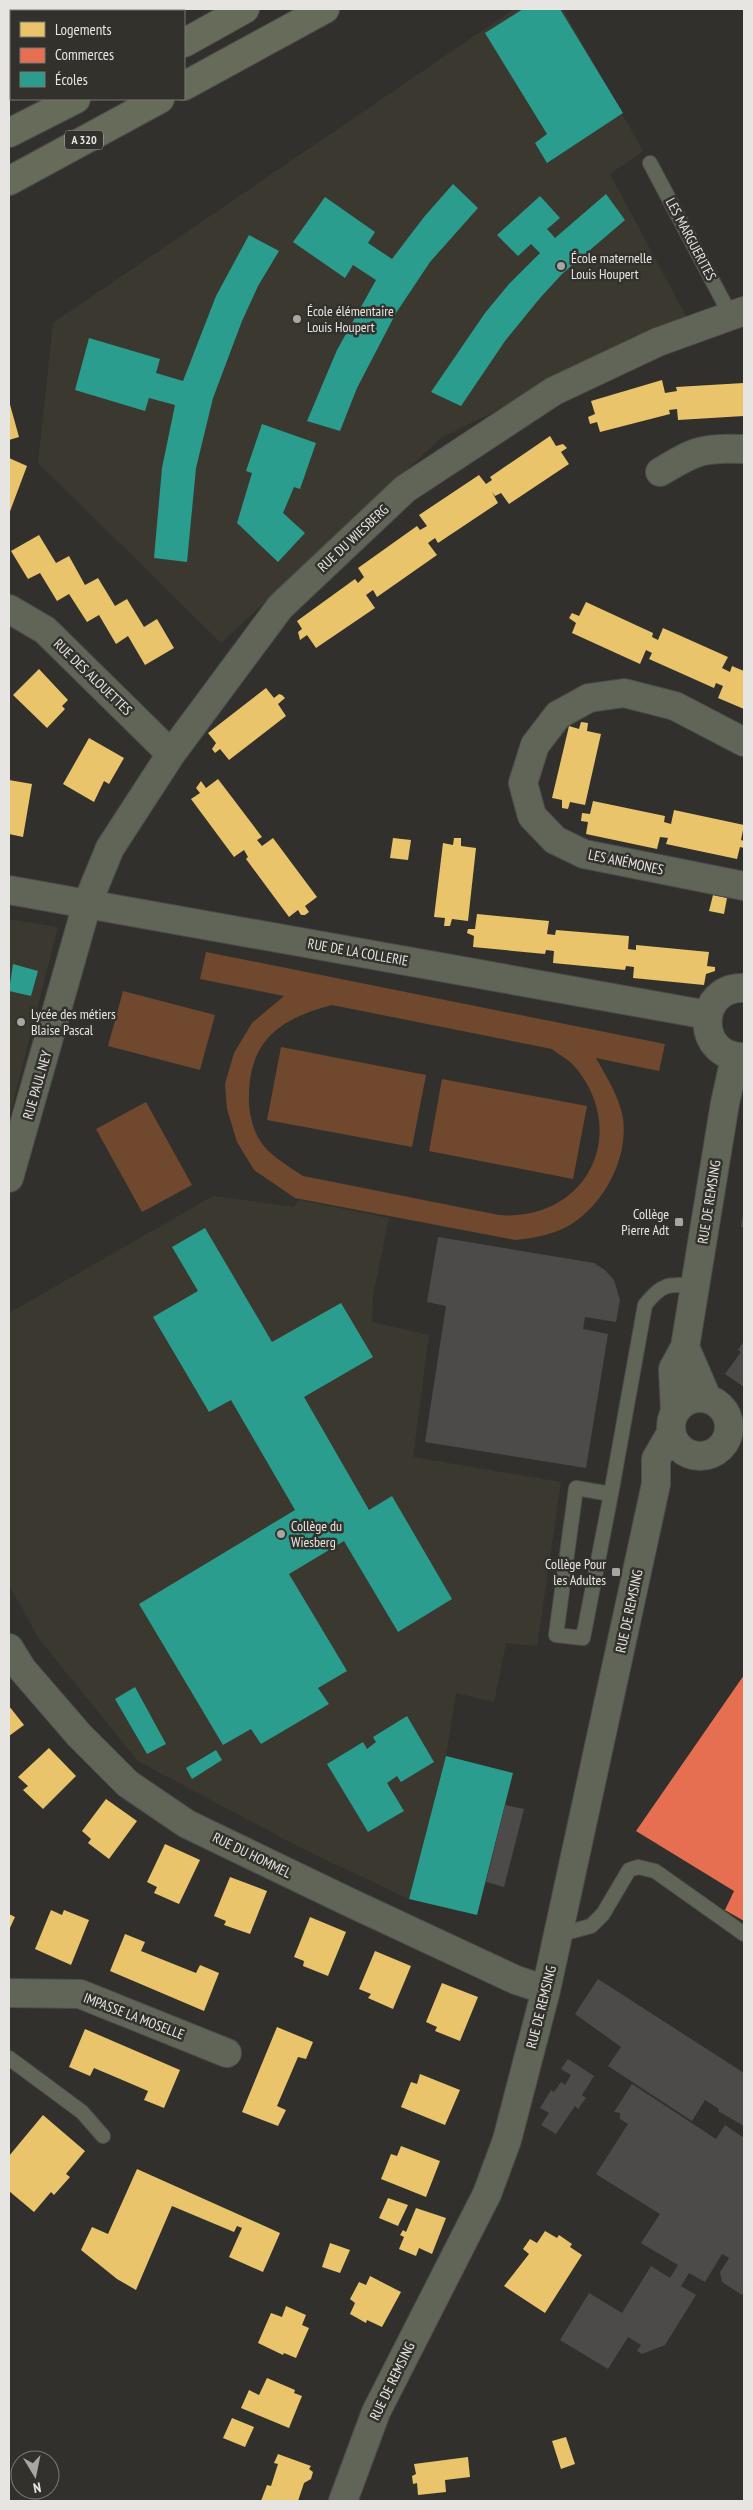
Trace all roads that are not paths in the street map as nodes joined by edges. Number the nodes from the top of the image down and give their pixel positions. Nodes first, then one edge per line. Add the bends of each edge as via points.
1 (245, 9) edge
2 (326, 9) edge
3 (185, 42) edge
4 (185, 85) edge
5 (74, 100) edge
6 (158, 100) edge
7 (9, 133) edge
8 (650, 163) dead end
9 (9, 181) edge
10 (738, 313) edge
11 (744, 449) edge
12 (660, 472) dead end
13 (9, 609) edge
14 (744, 742) edge
15 (171, 754) junction
16 (744, 886) edge
17 (9, 890) edge
18 (87, 904) junction
19 (744, 988) edge
20 (708, 1015) junction
21 (739, 1058) edge
22 (9, 1178) edge
23 (695, 1286) junction
24 (685, 1347) junction
25 (726, 1413) edge
26 (674, 1422) junction
27 (690, 1455) junction
28 (656, 1484) junction
29 (611, 1494) junction
30 (9, 1648) edge
31 (744, 1934) edge
32 (558, 1935) junction
33 (546, 1990) junction
34 (9, 1993) edge
35 (227, 2053) dead end
36 (9, 2058) edge
37 (103, 2136) dead end
38 (343, 2501) edge

1 - 3 highway
2 - 4 highway
5 - 7 highway
6 - 9 highway, A 320
8 - 10 lane, LES MARGUERITES
10 - 15 street, RUE DU WIESBERG via 658,342 554,391 405,489 280,607
11 - 12 street via 716,448 693,452
13 - 15 street, RUE DES ALOUETTES via 45,630
14 - 16 street, LES ANÉMONES via 675,706 624,693 589,698 558,715 536,745 523,782 532,816 555,840 584,854
15 - 18 street, RUE DU WIESBERG via 110,848
17 - 18 street, RUE DE LA COLLERIE
18 - 20 street, RUE DE LA COLLERIE
18 - 22 street, RUE PAUL NEY
19 - 20 street via 736,987 724,992 713,1002
20 - 21 street via 712,1042 723,1052
21 - 23 street, RUE DE REMSING via 725,1103
23 - 24 street, RUE DE REMSING
23 - 29 lane via 671,1284 655,1292 645,1305
24 - 25 street
24 - 26 street, RUE DE REMSING via 673,1369
25 - 26 street via 690,1399
25 - 27 street via 730,1427 720,1448 710,1455
26 - 27 street via 675,1442
26 - 28 street, RUE DE REMSING via 656,1459
27 - 28 street
28 - 32 street, RUE DE REMSING
29 - 29 lane via 576,1488 556,1634 583,1638
30 - 33 street, RUE DU HOMMEL via 22,1669 128,1784 187,1824 516,1980
31 - 32 lane via 655,1872 638,1867 629,1870 603,1914 591,1926
32 - 33 street, RUE DE REMSING
33 - 38 street, RUE DE REMSING via 507,2140 487,2194 376,2412
34 - 35 street, IMPASSE LA MOSELLE via 80,1994
36 - 37 lane via 82,2112

